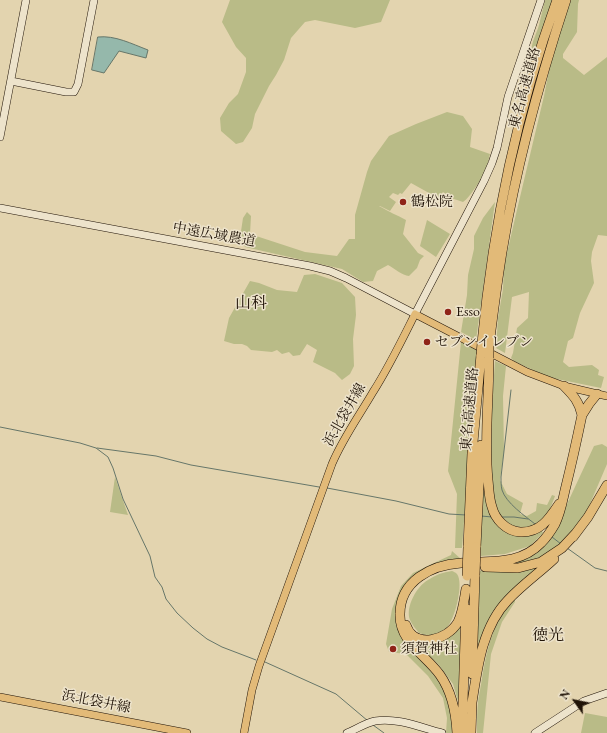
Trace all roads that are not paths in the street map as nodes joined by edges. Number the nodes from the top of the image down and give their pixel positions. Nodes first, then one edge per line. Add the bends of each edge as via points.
1 (26, 0) edge
2 (94, 0) edge
3 (541, 0) edge
4 (557, 0) edge
5 (566, 0) edge
6 (11, 81) junction
7 (0, 137) edge
8 (0, 208) edge
9 (415, 314) junction
10 (486, 344) junction
11 (486, 357) junction
12 (564, 386) junction
13 (597, 394) junction
14 (607, 396) edge
15 (582, 415) junction
16 (607, 485) edge
17 (563, 498) junction
18 (576, 533) junction
19 (471, 576) junction
20 (466, 589) junction
21 (607, 693) edge
22 (0, 697) edge
23 (472, 709) junction
24 (187, 733) edge
25 (244, 733) edge
26 (347, 733) edge
27 (442, 733) edge
28 (457, 733) edge
29 (462, 733) edge
30 (471, 733) edge
31 (535, 733) edge

1 - 6 street
2 - 6 street via 78,84 74,92
3 - 9 street via 508,97 492,163
4 - 10 highway, 東名高速道路 via 535,66 506,182 490,271
5 - 10 highway, 東名高速道路 via 528,128
6 - 7 street
8 - 9 street, 中遠広域農道 via 330,271
9 - 12 main road via 527,372
9 - 25 main road, 浜北袋井線 via 387,368 336,454 258,666
10 - 11 highway, 東名高速道路, bridge
11 - 17 highway via 487,472 492,508 498,520 517,532 537,529 544,524
11 - 19 highway, 東名高速道路, bridge
12 - 13 main road
12 - 15 highway via 577,399
13 - 14 main road
13 - 15 highway
15 - 17 highway
16 - 18 highway
17 - 28 highway via 556,523 532,551 497,562 459,563 437,568 412,582 404,596 400,614 402,631 444,680 453,704
18 - 20 highway via 562,548 541,562 518,568 459,567 426,577 407,597 404,614 407,629 423,640 436,639 452,630 462,612
18 - 23 highway via 564,550 499,611 491,625 478,666
19 - 20 highway, 東名高速道路
19 - 23 highway, 東名高速道路
20 - 29 highway, 東名高速道路
21 - 31 street via 584,701
22 - 24 main road, 浜北袋井線
23 - 30 highway, 東名高速道路
26 - 27 street via 376,721 388,720

